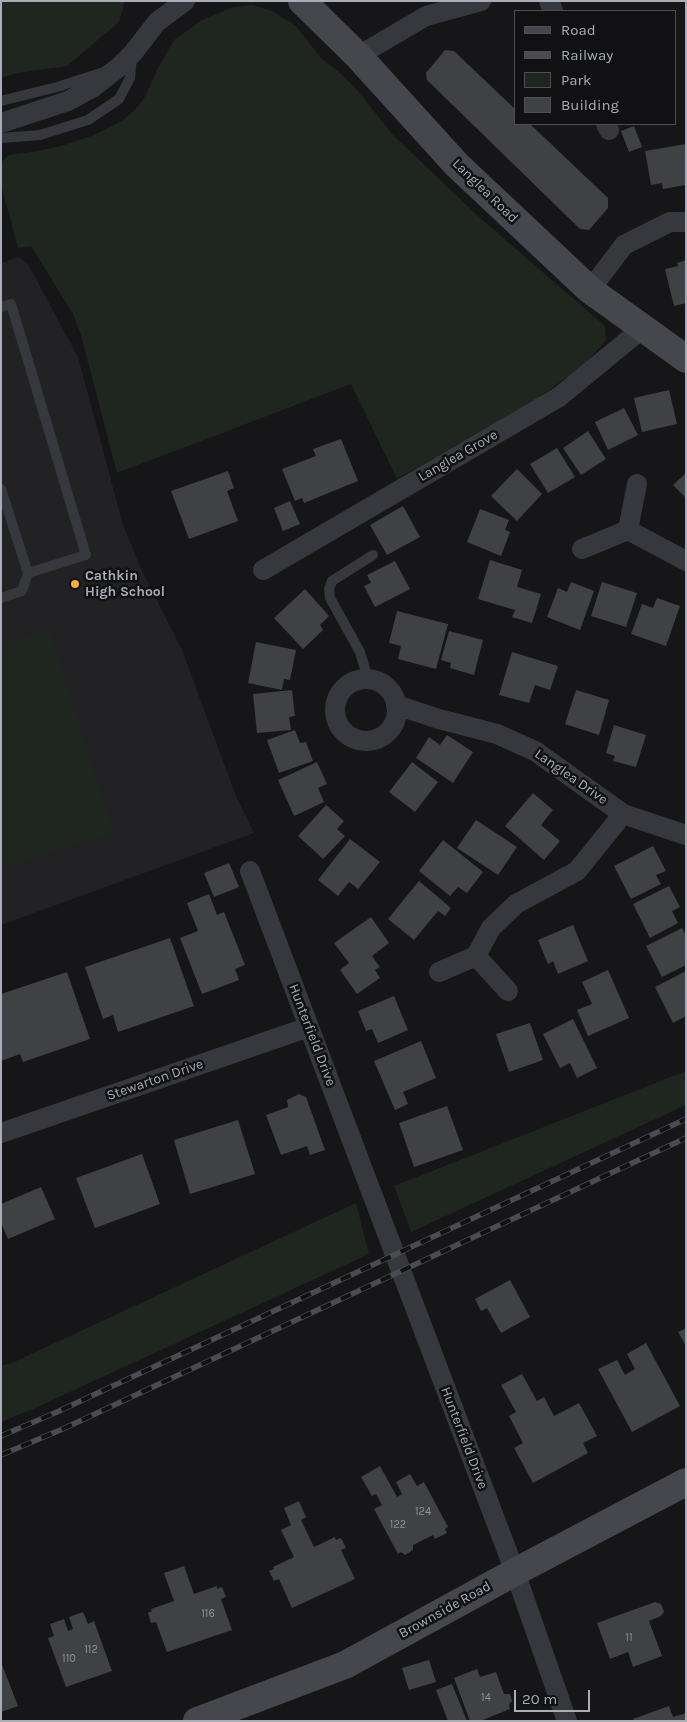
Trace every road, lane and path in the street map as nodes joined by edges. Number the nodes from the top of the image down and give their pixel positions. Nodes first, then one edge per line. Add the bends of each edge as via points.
1 (157, 1) edge
2 (185, 1) edge
3 (302, 1) edge
4 (481, 1) edge
5 (157, 22) junction
6 (133, 53) junction
7 (358, 56) junction
8 (119, 67) junction
9 (1, 101) edge
10 (1, 123) edge
11 (1, 138) edge
12 (686, 222) edge
13 (590, 290) junction
14 (1, 307) edge
15 (643, 328) junction
16 (686, 360) edge
17 (637, 484) dead end
18 (1, 489) edge
19 (628, 530) junction
20 (582, 549) dead end
21 (372, 555) dead end
22 (686, 562) edge
23 (263, 570) dead end
24 (28, 573) junction
25 (1, 598) edge
26 (368, 679) junction
27 (396, 705) junction
28 (623, 814) junction
29 (686, 835) edge
30 (250, 871) dead end
31 (476, 956) junction
32 (439, 972) dead end
33 (508, 991) dead end
34 (309, 1028) junction
35 (1, 1133) edge
36 (686, 1482) edge
37 (515, 1572) junction
38 (196, 1721) edge
39 (567, 1721) edge

1 - 5 street
2 - 5 street
3 - 7 street, Langlea Road
4 - 7 street via 426,16
5 - 6 street
6 - 8 street
6 - 11 lane via 130,78 119,99 88,120 40,134
7 - 13 street, Langlea Road via 457,165
8 - 9 lane
8 - 10 street via 68,101
12 - 13 street via 670,222 624,245
13 - 15 street, Langlea Road
14 - 24 lane via 10,304 86,555
15 - 16 street, Langlea Road
15 - 23 street, Langlea Grove via 559,397
17 - 19 street
18 - 24 lane
19 - 20 street
19 - 22 street
21 - 26 lane via 332,581 328,589 360,652
24 - 25 lane via 22,591
26 - 27 street via 376,679 393,692
26 - 27 street via 359,679 346,686 336,702 338,724 350,737 360,741 376,740 391,730 398,712
27 - 28 street, Langlea Drive via 497,734 535,751
28 - 29 street, Langlea Drive
28 - 31 street via 577,871 516,904 491,928
30 - 34 street, Hunterfield Drive
31 - 32 street
31 - 33 street
34 - 35 street, Stewarton Drive
34 - 37 street, Hunterfield Drive
36 - 37 street, Brownside Road
37 - 38 street, Brownside Road via 346,1665
37 - 39 street, Hunterfield Drive

